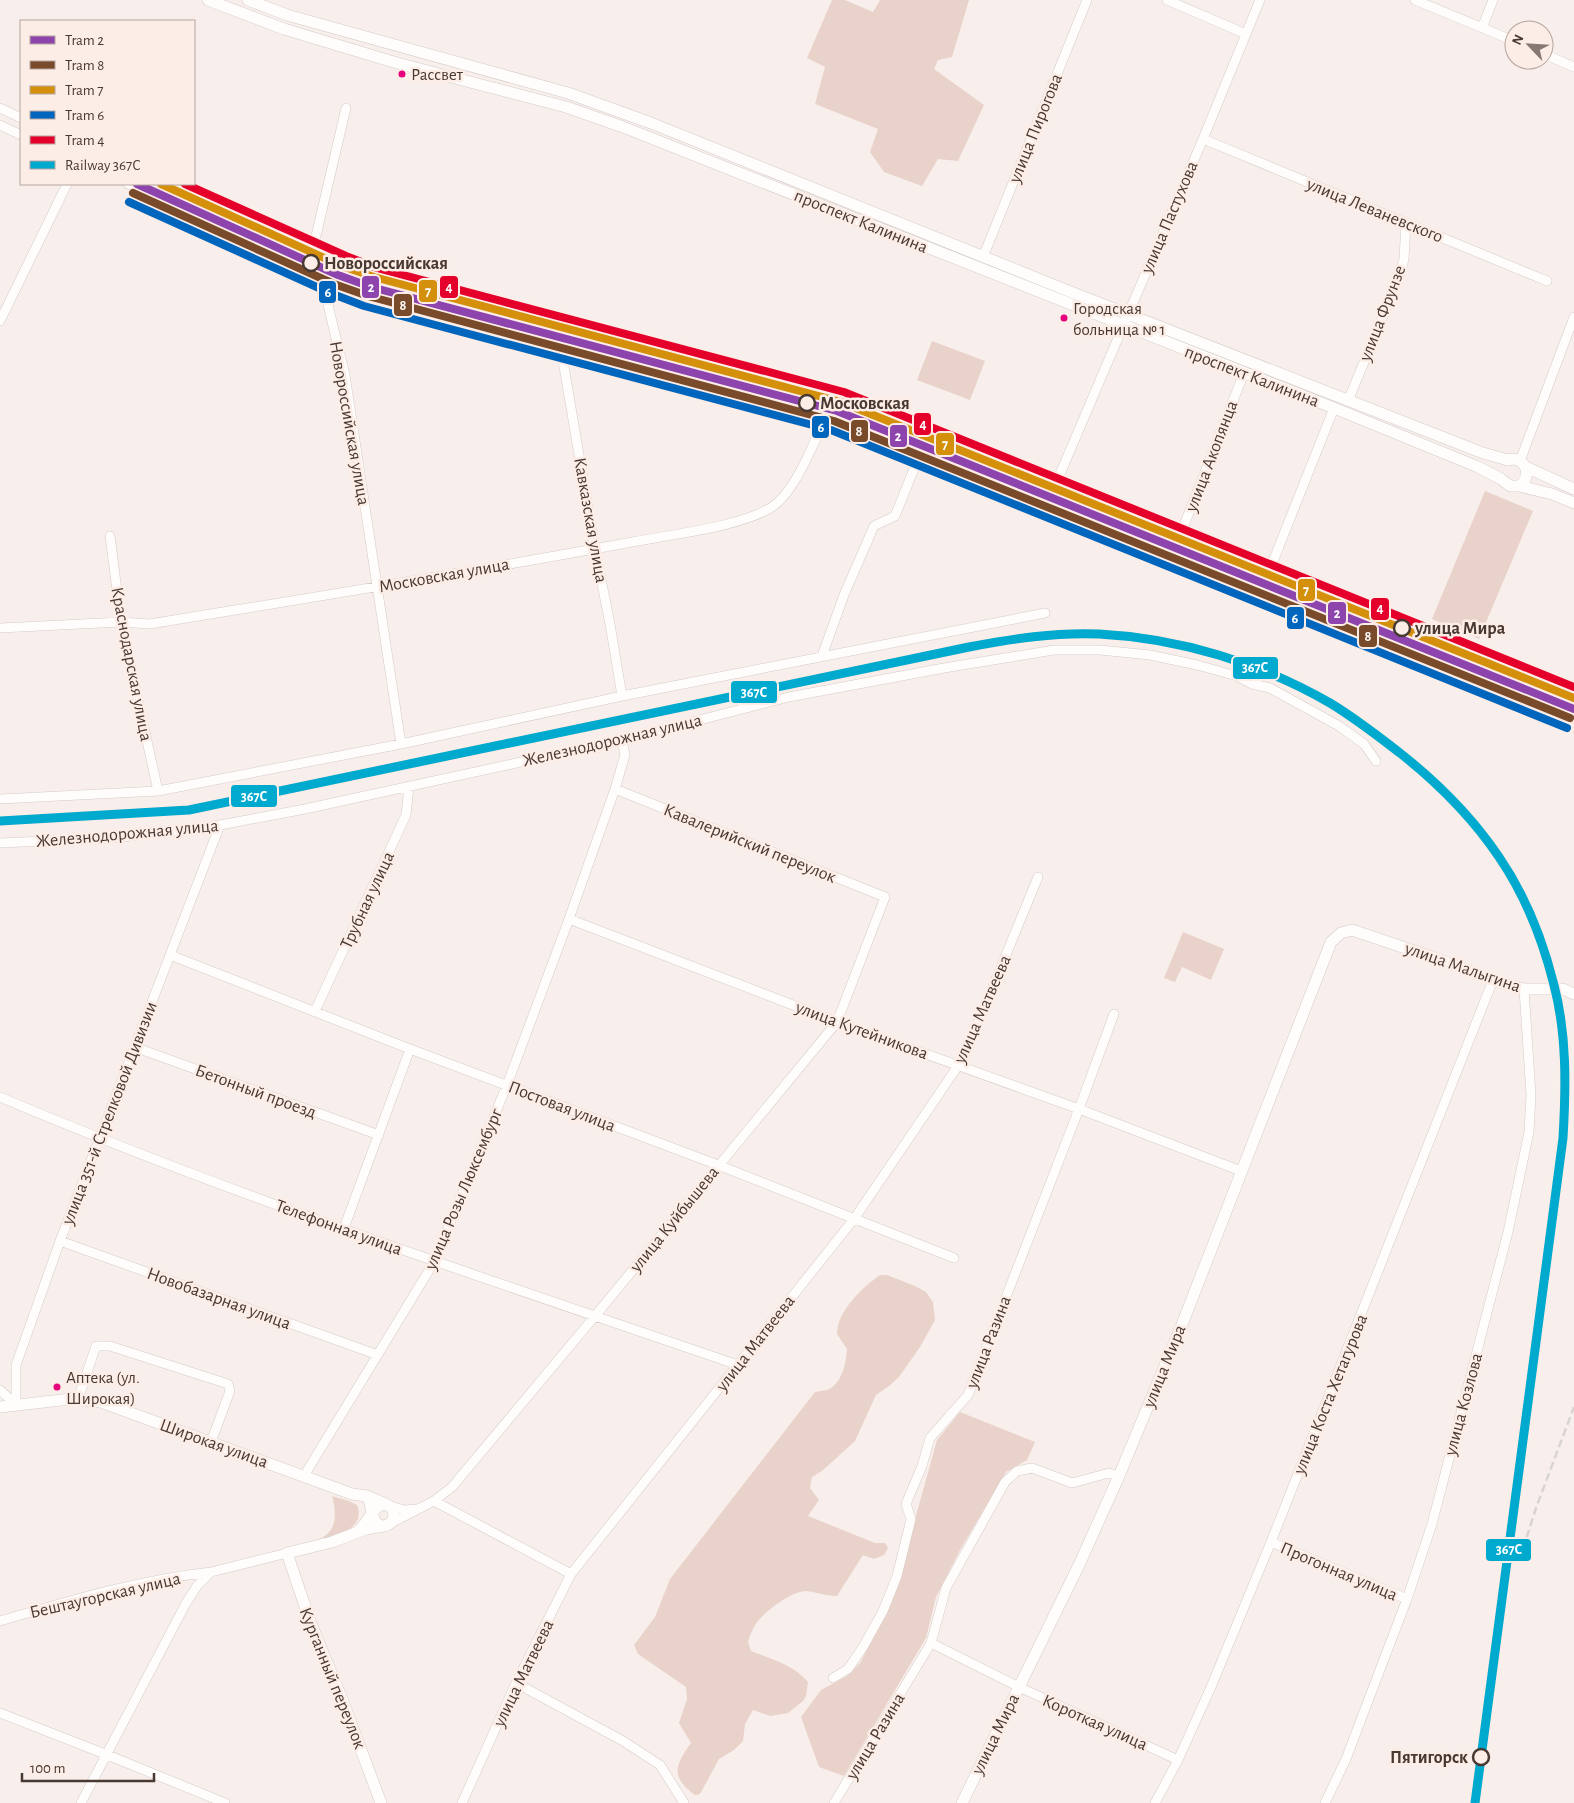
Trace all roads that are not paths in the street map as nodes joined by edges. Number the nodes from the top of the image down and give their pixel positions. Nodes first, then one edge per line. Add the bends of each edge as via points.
1 (208, 0) edge
2 (248, 0) edge
3 (1087, 0) edge
4 (1167, 0) edge
5 (1260, 0) edge
6 (1415, 0) edge
7 (1494, 0) edge
8 (1482, 28) junction
9 (1246, 34) junction
10 (1504, 37) edge
11 (1554, 58) edge
12 (1574, 67) edge
13 (0, 108) edge
14 (346, 108) dead end
15 (20, 118) edge
16 (0, 125) edge
17 (20, 135) edge
18 (1203, 139) junction
19 (67, 185) edge
20 (130, 185) edge
21 (166, 185) edge
22 (1406, 223) junction
23 (312, 254) junction
24 (983, 257) junction
25 (323, 272) junction
26 (1548, 281) dead end
27 (1128, 314) junction
28 (1574, 317) edge
29 (0, 321) edge
30 (1123, 326) junction
31 (560, 344) junction
32 (1244, 373) junction
33 (829, 399) junction
34 (1348, 400) junction
35 (1334, 408) junction
36 (826, 411) junction
37 (922, 449) junction
38 (1508, 460) junction
39 (1523, 464) junction
40 (1501, 479) junction
41 (1518, 486) junction
42 (1054, 488) junction
43 (1574, 489) edge
44 (1574, 503) edge
45 (110, 536) dead end
46 (1179, 538) junction
47 (595, 549) junction
48 (1268, 574) junction
49 (377, 587) junction
50 (1045, 613) dead end
51 (121, 622) junction
52 (0, 628) edge
53 (822, 656) junction
54 (622, 696) junction
55 (1574, 698) edge
56 (1574, 714) edge
57 (622, 740) junction
58 (401, 744) junction
59 (1376, 760) dead end
60 (408, 786) junction
61 (615, 789) junction
62 (158, 791) junction
63 (0, 799) edge
64 (220, 825) junction
65 (0, 843) edge
66 (1038, 877) dead end
67 (885, 897) joint
68 (569, 919) junction
69 (1352, 930) joint
70 (170, 956) junction
71 (1493, 980) junction
72 (1524, 989) junction
73 (1574, 994) edge
74 (314, 1011) junction
75 (1114, 1014) dead end
76 (837, 1022) junction
77 (134, 1047) junction
78 (410, 1048) junction
79 (958, 1066) junction
80 (507, 1085) junction
81 (0, 1097) edge
82 (1079, 1109) junction
83 (379, 1135) junction
84 (100, 1139) junction
85 (718, 1165) junction
86 (1240, 1171) junction
87 (854, 1219) junction
88 (344, 1228) junction
89 (60, 1242) junction
90 (954, 1258) dead end
91 (434, 1262) junction
92 (595, 1316) junction
93 (378, 1355) junction
94 (738, 1365) junction
95 (0, 1390) edge
96 (78, 1399) junction
97 (16, 1405) junction
98 (0, 1407) edge
99 (212, 1442) junction
100 (304, 1476) junction
101 (1120, 1476) junction
102 (367, 1496) junction
103 (434, 1501) junction
104 (388, 1505) junction
105 (418, 1509) junction
106 (373, 1514) junction
107 (386, 1525) junction
108 (353, 1534) junction
109 (1271, 1542) junction
110 (287, 1553) junction
111 (211, 1572) junction
112 (571, 1574) junction
113 (1407, 1599) junction
114 (0, 1620) edge
115 (931, 1643) junction
116 (833, 1678) dead end
117 (516, 1683) junction
118 (1018, 1687) junction
119 (0, 1713) edge
120 (105, 1754) junction
121 (1178, 1760) junction
122 (81, 1803) edge
123 (225, 1803) edge
124 (381, 1803) edge
125 (462, 1803) edge
126 (684, 1803) edge
127 (834, 1803) edge
128 (962, 1803) edge
129 (1155, 1803) edge
130 (1325, 1803) edge

1 - 30 main road, проспект Калинина via 284,29 623,127
2 - 24 main road, проспект Калинина via 287,15 568,93
3 - 24 street, улица Пирогова
4 - 9 street
5 - 9 street, улица Пастухова
6 - 8 street
7 - 8 street
8 - 10 street
9 - 18 street, улица Пастухова
11 - 12 street
13 - 15 street
14 - 23 street
16 - 17 street
18 - 22 street, улица Леваневского
18 - 27 street, улица Пастухова
19 - 29 street
20 - 25 street
21 - 23 street
22 - 26 street, улица Леваневского
22 - 34 street, улица Фрунзе via 1404,259 1399,277
23 - 25 street, Новороссийская улица
23 - 33 street via 371,279
24 - 27 main road, проспект Калинина
25 - 31 street via 372,291
25 - 49 street, Новороссийская улица via 345,375
27 - 30 street, улица Пастухова
27 - 34 main road, проспект Калинина
28 - 39 street
30 - 32 main road, проспект Калинина
30 - 42 street, улица Пастухова
31 - 36 street
31 - 47 street, Кавказская улица
32 - 35 main road, проспект Калинина
32 - 46 street, улица Акопянца
33 - 36 street, Московская улица
33 - 42 street
34 - 38 main road, проспект Калинина
35 - 40 main road, проспект Калинина
35 - 48 street
36 - 37 street
36 - 47 street, Московская улица via 796,482 776,504 749,518
37 - 53 street via 895,516 874,526
37 - 56 street
38 - 39 main road, проспект Калинина
38 - 40 main road via 1501,466
39 - 41 main road via 1527,472 1525,480
39 - 43 main road, проспект Калинина
40 - 41 main road, проспект Калинина via 1510,486
41 - 44 main road, проспект Калинина
42 - 46 street
45 - 51 street, Краснодарская улица
46 - 48 street
47 - 49 street, Московская улица
47 - 54 street, Кавказская улица
48 - 55 street
49 - 51 street, Московская улица via 149,624
49 - 58 street, Новороссийская улица
50 - 53 street
51 - 52 street, Московская улица
51 - 62 street, Краснодарская улица
53 - 54 street
54 - 58 street
57 - 59 street, Железнодорожная улица via 789,698 896,676 1054,650 1100,650 1197,665 1270,688 1339,726 1364,744
57 - 60 street, Железнодорожная улица
57 - 61 street, улица Розы Люксембург via 625,755
58 - 62 street
60 - 64 street, Железнодорожная улица
60 - 74 street, Трубная улица via 406,815
61 - 67 street, Кавалерийский переулок
61 - 68 street, улица Розы Люксембург
62 - 63 street
64 - 65 street, Железнодорожная улица via 114,838
64 - 70 street, улица 351-й Стрелковой Дивизии
66 - 79 street, улица Матвеева
67 - 76 street, улица Куйбышева
68 - 76 street, улица Кутейникова
68 - 80 street, улица Розы Люксембург
69 - 71 main road, улица Малыгина
69 - 86 main road, улица Мира via 1340,933 1331,942
70 - 74 street, Постовая улица
70 - 77 street, улица 351-й Стрелковой Дивизии
71 - 72 main road, улица Малыгина
71 - 109 street, улица Коста Хетагурова
72 - 73 main road, улица Малыгина via 1563,989
72 - 113 street, улица Козлова via 1531,1095 1521,1178 1432,1524
74 - 78 street, Постовая улица
75 - 82 street, улица Разина
76 - 79 street, улица Кутейникова
76 - 85 street, улица Куйбышева
77 - 83 street, Бетонный проезд
77 - 84 street, улица 351-й Стрелковой Дивизии
78 - 80 street, Постовая улица
78 - 83 street
79 - 82 street, улица Кутейникова
79 - 87 street, улица Матвеева
80 - 85 street, Постовая улица
80 - 91 street, улица Розы Люксембург
81 - 84 street, Телефонная улица
82 - 86 street, улица Кутейникова
82 - 116 street, улица Разина via 968,1395 930,1438 906,1504 911,1519 897,1576 883,1611 848,1669
83 - 88 street
84 - 88 street, Телефонная улица
84 - 89 street, улица 351-й Стрелковой Дивизии
85 - 87 street, Постовая улица
85 - 92 street, улица Куйбышева
86 - 101 main road, улица Мира
87 - 90 street, Постовая улица
87 - 94 street, улица Матвеева
88 - 91 street, Телефонная улица
89 - 93 street, Новобазарная улица
89 - 97 street, улица 351-й Стрелковой Дивизии via 16,1365
91 - 92 street, Телефонная улица
91 - 93 street, улица Розы Люксембург
92 - 94 street, Телефонная улица
92 - 103 street, улица Куйбышева via 452,1487
93 - 100 street, улица Розы Люксембург
94 - 112 street, улица Матвеева
95 - 97 street
96 - 97 main road, Широкая улица
96 - 99 main road, Широкая улица via 101,1402
96 - 99 street via 96,1346 110,1346 228,1384 230,1391
97 - 98 main road, Широкая улица
99 - 100 main road, Широкая улица
100 - 102 main road, Широкая улица via 352,1494
101 - 115 street, улица Разина via 1110,1473 1072,1483 1032,1468 1017,1471 1005,1482 946,1588
101 - 118 main road, улица Мира
102 - 104 main road, Широкая улица
102 - 106 main road
103 - 105 street, улица Куйбышева
103 - 112 street
104 - 105 street via 405,1510
104 - 106 main road, улица Куйбышева via 377,1506
104 - 107 main road via 393,1509 394,1518
105 - 107 street, улица Куйбышева
106 - 107 main road via 376,1522
106 - 108 main road, улица Куйбышева
107 - 108 main road, улица Куйбышева
108 - 110 main road, улица Куйбышева
109 - 113 street, Прогонная улица
109 - 121 street, улица Коста Хетагурова
110 - 111 street
110 - 124 main road, Курганный переулок
111 - 114 street, Бештаугорская улица via 168,1578
111 - 120 street via 196,1586
112 - 117 street, улица Матвеева
113 - 130 street, улица Козлова via 1346,1759
115 - 118 street, Короткая улица
115 - 127 street, улица Разина
117 - 125 street, улица Матвеева
117 - 126 street via 660,1764
118 - 121 street, Короткая улица
118 - 128 main road, улица Мира
119 - 120 street
120 - 122 street
120 - 123 street
121 - 129 street, улица Коста Хетагурова

